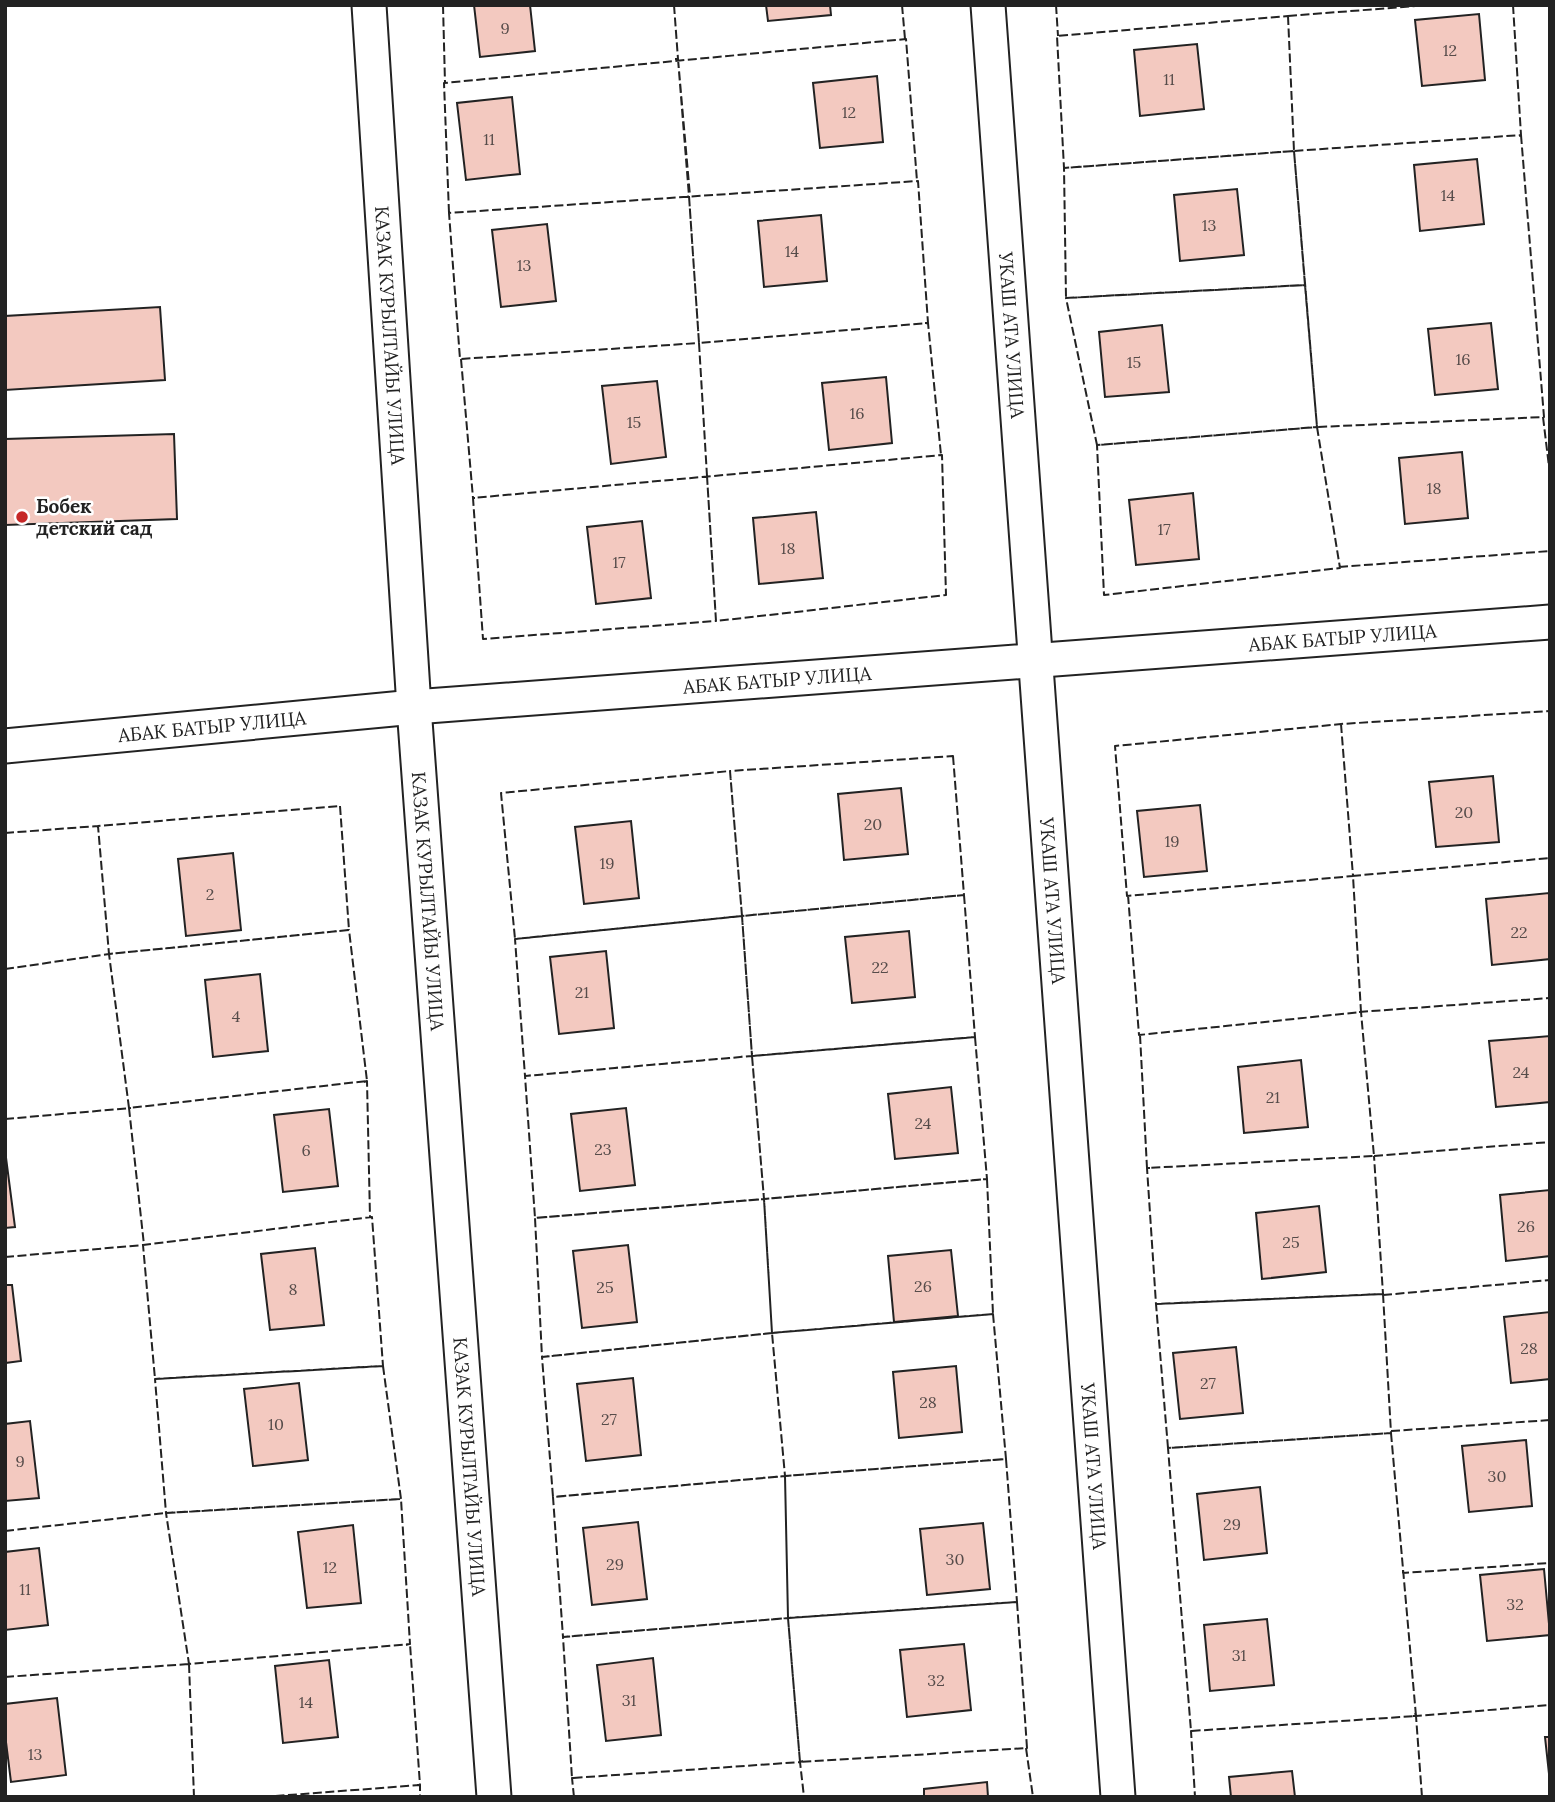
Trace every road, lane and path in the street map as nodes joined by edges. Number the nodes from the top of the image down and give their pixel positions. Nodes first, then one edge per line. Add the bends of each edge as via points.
1 (369, 5) edge
2 (988, 5) edge
3 (1550, 622) edge
4 (1035, 661) junction
5 (414, 707) junction
6 (5, 746) edge
7 (494, 1797) edge
8 (1118, 1797) edge

1 - 5 street, КАЗАК КУРЫЛТАЙЫ УЛИЦА
2 - 4 street, УКАШ АТА УЛИЦА
3 - 4 street, АБАК БАТЫР УЛИЦА
4 - 5 street, АБАК БАТЫР УЛИЦА
4 - 8 street, УКАШ АТА УЛИЦА
5 - 6 street, АБАК БАТЫР УЛИЦА
5 - 7 street, КАЗАК КУРЫЛТАЙЫ УЛИЦА

